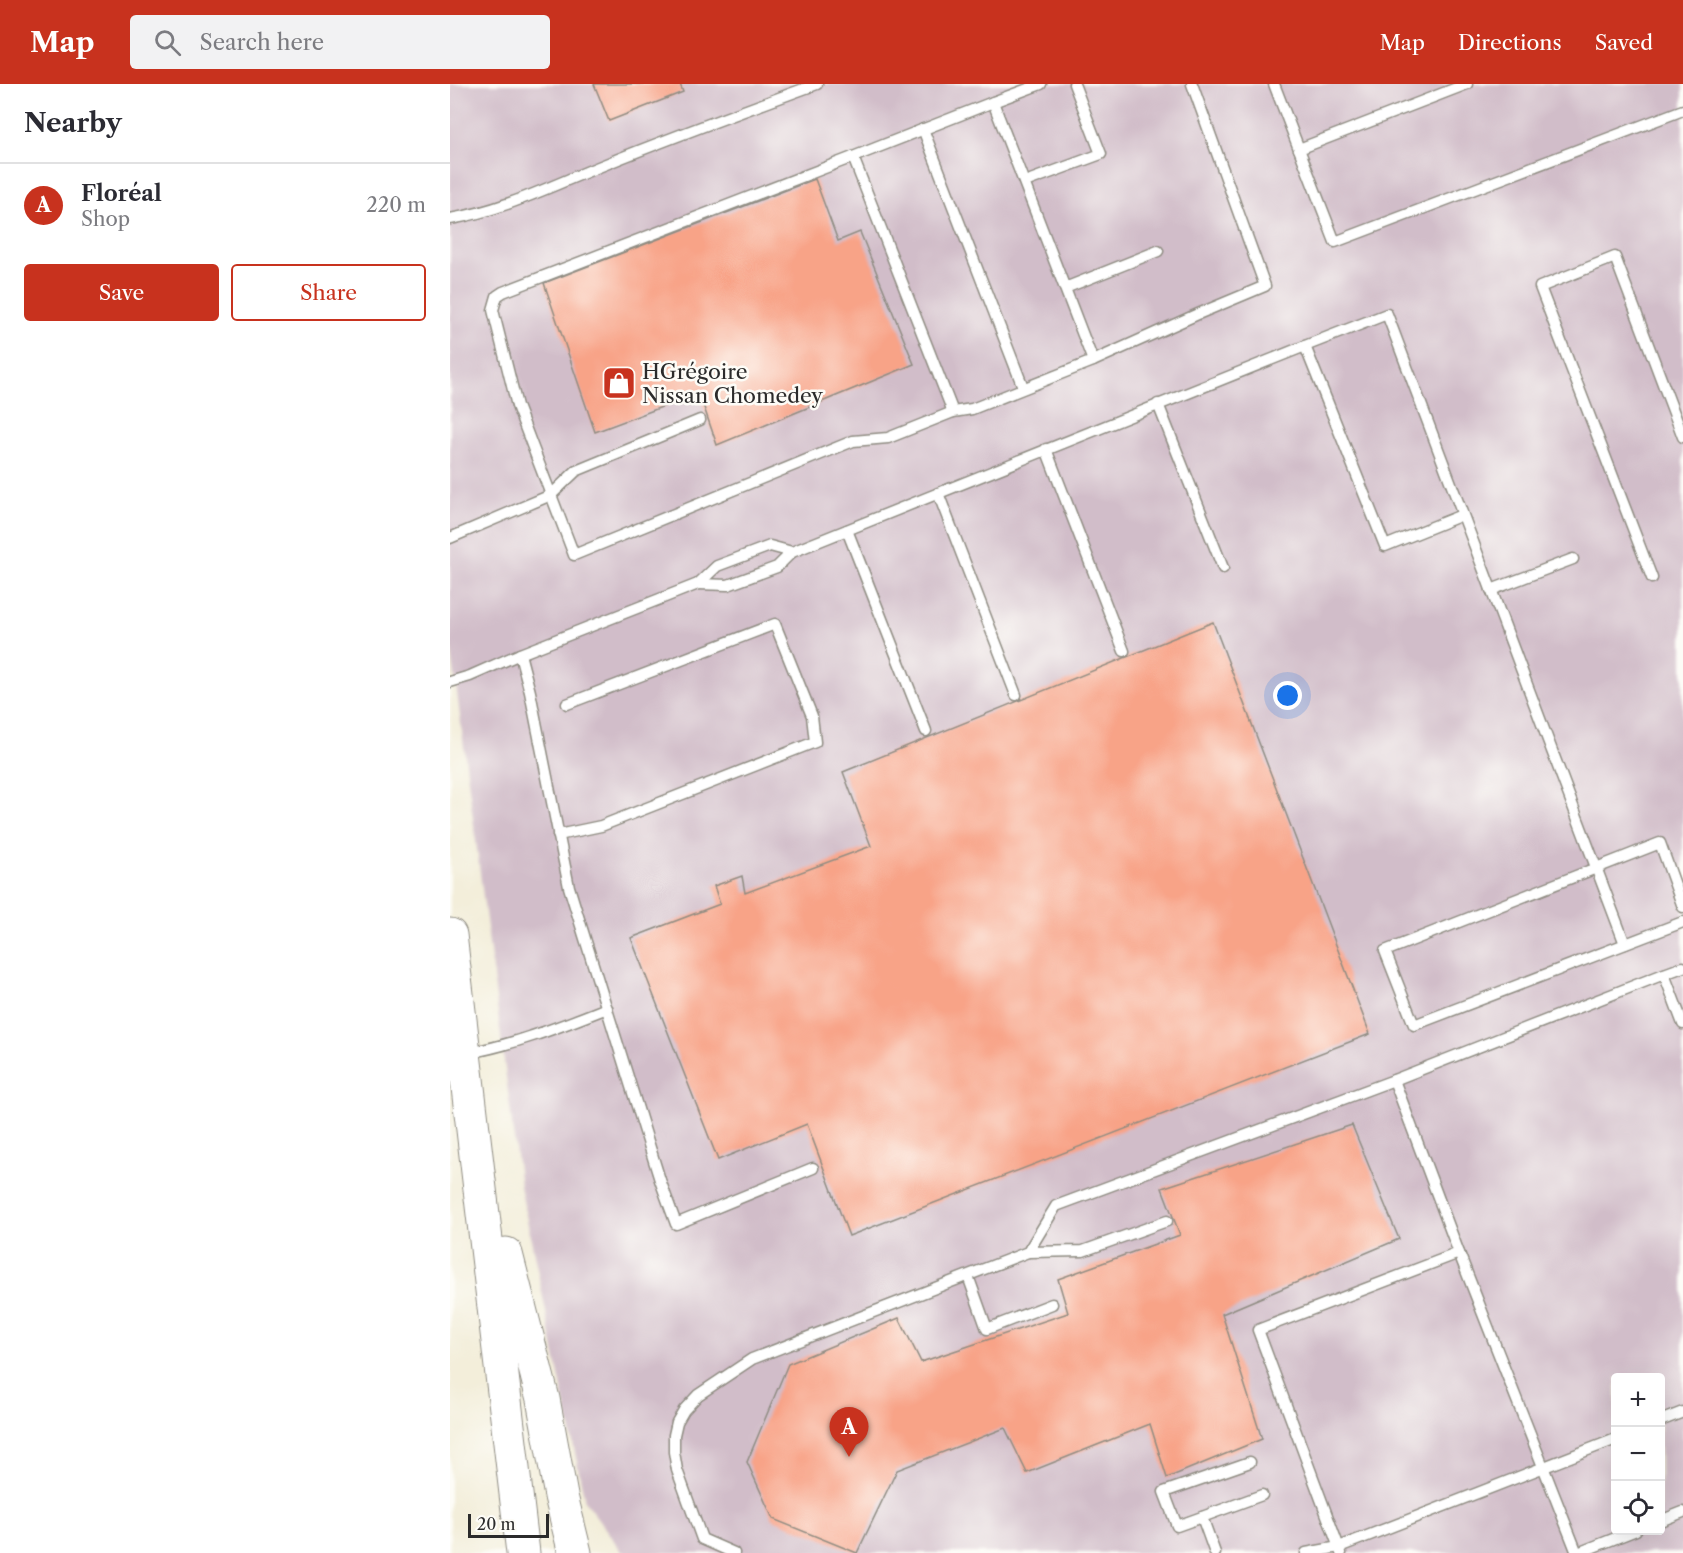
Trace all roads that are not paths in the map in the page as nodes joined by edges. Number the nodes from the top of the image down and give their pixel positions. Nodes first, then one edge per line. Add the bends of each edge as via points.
1 (817, 84) edge
2 (1041, 84) edge
3 (1074, 84) edge
4 (1192, 84) edge
5 (1274, 84) edge
6 (1467, 84) edge
7 (993, 102) junction
8 (1683, 110) edge
9 (923, 129) junction
10 (1299, 149) junction
11 (854, 157) junction
12 (1025, 182) junction
13 (450, 219) edge
14 (1158, 251) dead end
15 (1065, 288) junction
16 (1305, 346) junction
17 (1093, 361) junction
18 (1023, 387) junction
19 (1158, 404) junction
20 (953, 412) junction
21 (700, 420) dead end
22 (1683, 437) edge
23 (1046, 449) junction
24 (938, 493) junction
25 (551, 495) junction
26 (1462, 515) junction
27 (847, 530) junction
28 (450, 538) edge
29 (792, 552) junction
30 (1572, 559) dead end
31 (1223, 568) dead end
32 (1652, 578) dead end
33 (698, 584) junction
34 (1491, 590) junction
35 (1124, 651) dead end
36 (520, 654) junction
37 (450, 682) edge
38 (1016, 695) dead end
39 (567, 704) dead end
40 (926, 730) dead end
41 (558, 835) junction
42 (1596, 868) junction
43 (1683, 907) edge
44 (1683, 922) edge
45 (450, 935) edge
46 (1625, 944) junction
47 (1683, 967) edge
48 (1665, 974) junction
49 (608, 1008) junction
50 (1683, 1024) edge
51 (465, 1053) junction
52 (1394, 1080) junction
53 (474, 1128) junction
54 (813, 1168) dead end
55 (1167, 1221) dead end
56 (1028, 1252) junction
57 (1459, 1253) junction
58 (968, 1276) junction
59 (1052, 1304) dead end
60 (1683, 1412) edge
61 (1665, 1419) edge
62 (1611, 1441) edge
63 (1250, 1462) dead end
64 (1543, 1467) junction
65 (1262, 1495) dead end
66 (1683, 1512) edge
67 (1202, 1517) junction
68 (1665, 1519) edge
69 (1623, 1535) edge
70 (1340, 1550) edge
71 (523, 1553) edge
72 (575, 1553) edge
73 (734, 1553) edge
74 (1215, 1553) edge
75 (1306, 1553) edge
76 (1577, 1553) edge

1 - 13 lane via 526,197
2 - 7 lane
3 - 12 lane via 1101,154
4 - 17 lane via 1265,286
5 - 10 lane
6 - 10 lane
7 - 9 lane
7 - 12 lane
8 - 10 lane via 1335,242
9 - 11 lane
9 - 18 lane
11 - 20 lane
11 - 25 lane via 497,296 493,310 517,406
12 - 15 lane
14 - 15 lane
15 - 17 lane
16 - 19 lane
16 - 26 lane via 1385,546
16 - 26 lane via 1387,314
17 - 18 lane
18 - 20 lane
19 - 23 lane
19 - 31 lane
20 - 25 lane via 888,438 853,441 574,555
21 - 25 lane via 576,471
22 - 32 lane via 1615,257 1540,287
23 - 24 lane
23 - 35 lane
24 - 27 lane
24 - 38 lane
25 - 28 lane
26 - 34 lane
27 - 29 lane
27 - 40 lane
29 - 33 lane via 777,567 728,585
29 - 33 lane via 770,546 717,566
30 - 34 lane
33 - 36 lane
34 - 42 lane
36 - 37 lane
36 - 41 lane
39 - 41 lane via 775,624 812,716 815,742 601,826
41 - 49 lane via 568,887
42 - 43 lane via 1660,843
42 - 46 lane
42 - 46 lane via 1385,951 1414,1025
44 - 46 lane
45 - 51 main road
47 - 48 lane
48 - 50 lane
48 - 52 lane
49 - 51 lane via 528,1039
49 - 54 lane via 676,1224
51 - 53 main road
52 - 56 lane via 1056,1206
52 - 57 lane
53 - 71 main road
53 - 72 main road via 543,1399
55 - 56 lane via 1083,1251
56 - 58 lane
57 - 64 lane
57 - 70 lane via 1258,1329
58 - 59 lane via 987,1329
58 - 73 lane via 752,1359 698,1395 684,1410 674,1435 676,1470 702,1539
60 - 61 lane
62 - 64 lane
63 - 67 lane via 1164,1492 1177,1526
64 - 70 lane
64 - 76 lane
65 - 67 lane
66 - 68 lane
67 - 74 lane
69 - 76 lane
70 - 75 lane

